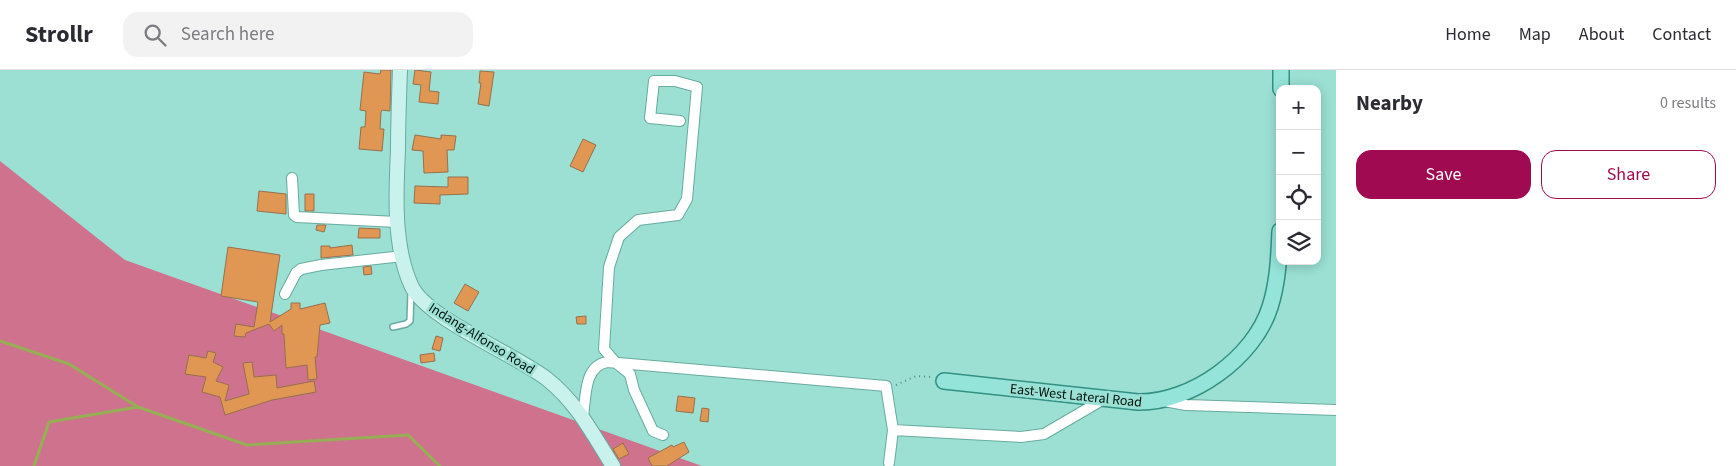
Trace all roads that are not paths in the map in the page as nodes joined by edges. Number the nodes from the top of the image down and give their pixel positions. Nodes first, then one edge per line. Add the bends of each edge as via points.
1 (400, 70) edge
2 (1281, 71) edge
3 (1281, 85) edge
4 (680, 121) dead end
5 (292, 178) dead end
6 (396, 222) junction
7 (403, 256) junction
8 (1278, 265) edge
9 (411, 286) junction
10 (285, 294) dead end
11 (393, 328) dead end
12 (615, 362) junction
13 (944, 381) road end
14 (1104, 399) junction
15 (1163, 400) junction
16 (1336, 410) edge
17 (583, 416) junction
18 (893, 430) junction
19 (663, 435) dead end
20 (889, 462) dead end
21 (613, 466) edge

1 - 6 main road, Indang-Alfonso Road
2 - 3 main road
4 - 12 street via 650,118 654,81 675,81 697,88 687,199 678,215 638,220 619,238 609,267 604,349
5 - 6 street via 293,209 297,217
6 - 7 main road, Indang-Alfonso Road
7 - 9 main road, Indang-Alfonso Road
7 - 10 street via 301,269 296,272
8 - 15 main road, East-West Lateral Road via 1267,315 1237,357 1217,374 1186,392
9 - 11 lane via 410,321
9 - 17 main road, Indang-Alfonso Road via 421,300 439,314 547,379
12 - 17 street via 598,364 592,370
12 - 18 street via 886,386
12 - 19 street via 630,374 653,431
13 - 14 main road, East-West Lateral Road
14 - 15 main road, East-West Lateral Road
14 - 18 street via 1037,436
15 - 16 street via 1186,405
17 - 21 main road, Indang-Alfonso Road
18 - 20 street

